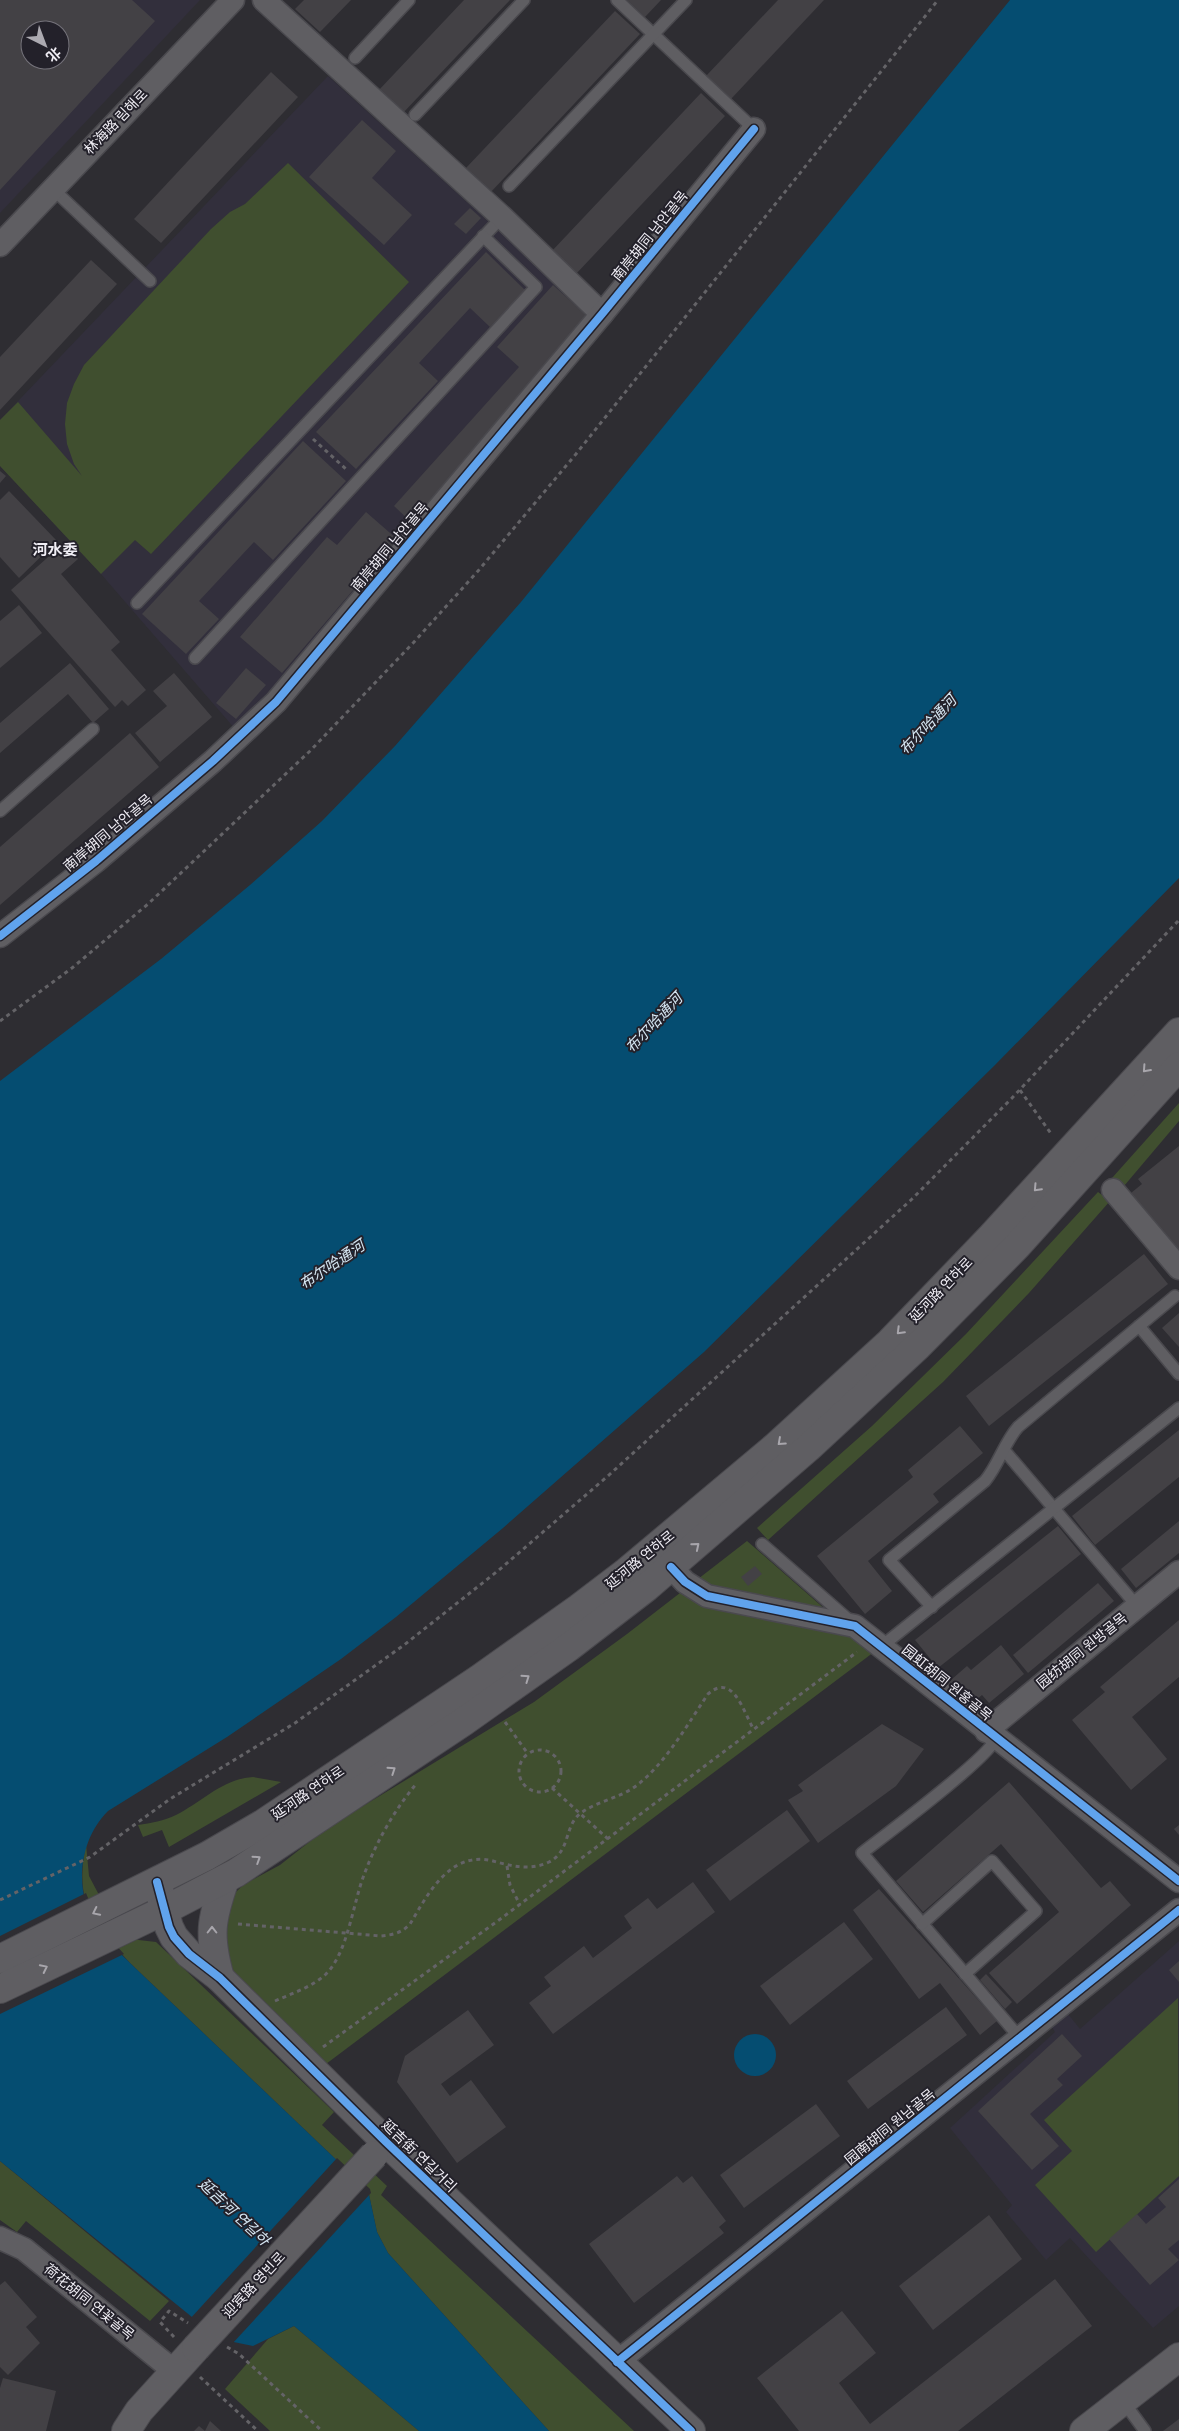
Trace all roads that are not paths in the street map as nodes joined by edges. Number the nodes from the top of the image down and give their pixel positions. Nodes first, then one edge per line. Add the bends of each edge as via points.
1 (233, 0) edge
2 (264, 0) edge
3 (410, 0) edge
4 (524, 0) edge
5 (617, 0) edge
6 (686, 0) edge
7 (654, 34) junction
8 (354, 58) dead end
9 (415, 115) dead end
10 (754, 129) joint
11 (509, 186) dead end
12 (53, 189) junction
13 (502, 217) junction
14 (482, 236) junction
15 (0, 245) edge
16 (150, 282) dead end
17 (602, 314) junction
18 (137, 602) dead end
19 (195, 658) dead end
20 (93, 729) dead end
21 (0, 811) edge
22 (0, 936) edge
23 (1179, 1032) edge
24 (1179, 1066) edge
25 (1113, 1190) dead end
26 (1179, 1268) edge
27 (1175, 1296) dead end
28 (1139, 1326) junction
29 (1179, 1374) edge
30 (1179, 1408) edge
31 (1004, 1450) junction
32 (1054, 1508) junction
33 (762, 1544) dead end
34 (671, 1567) junction
35 (1179, 1572) edge
36 (1137, 1606) junction
37 (932, 1607) junction
38 (856, 1626) junction
39 (878, 1643) junction
40 (991, 1734) junction
41 (225, 1879) junction
42 (1179, 1881) edge
43 (148, 1886) junction
44 (1179, 1910) edge
45 (158, 1913) junction
46 (922, 1924) junction
47 (0, 1959) edge
48 (966, 1974) junction
49 (220, 1978) junction
50 (0, 1989) edge
51 (1020, 2038) junction
52 (380, 2148) junction
53 (0, 2238) edge
54 (184, 2349) junction
55 (1179, 2357) edge
56 (617, 2362) junction
57 (1123, 2401) junction
58 (126, 2431) edge
59 (691, 2431) edge
60 (1084, 2431) edge
61 (1145, 2431) edge

1 - 12 street, 林海路 림해로
2 - 13 street
3 - 8 lane
4 - 9 lane
5 - 7 lane
6 - 7 lane
7 - 10 lane
7 - 11 lane
10 - 17 street, 南岸胡同 남안골목
12 - 15 street, 林海路 림해로
12 - 16 lane
13 - 14 lane
13 - 17 street
14 - 18 lane
14 - 19 lane via 536,287
17 - 22 street, 南岸胡同 남안골목 via 276,702 213,761 96,861
20 - 21 lane
23 -> 43 main road, 延河路 연하로 via 1010,1217 890,1342 775,1447 684,1524 579,1608 422,1718 264,1823
34 -> 24 main road, 延河路 연하로 via 808,1448 925,1339 1017,1246
25 - 26 street
27 - 28 lane
28 - 29 lane
28 - 31 lane via 1018,1427
30 - 32 lane
31 - 32 lane
31 - 37 lane via 985,1481 889,1560
32 - 36 lane
32 - 37 lane
33 - 38 lane
34 - 38 street, 园虹胡同 원홍골목 via 685,1582 707,1596
41 -> 34 main road, 延河路 연하로 via 463,1722 569,1647
35 - 36 street, 园纺胡同 원방골목
36 - 40 street, 园纺胡同 원방골목
37 - 39 lane
38 - 39 street, 园虹胡同 원홍골목
39 - 40 street, 园虹胡同 원홍골목
40 - 42 street, 园虹胡同 원홍골목
40 - 46 lane via 994,1743 975,1762 862,1853
41 - 45 main road, 延河路 연하로
49 -> 41 main road via 211,1924
43 - 45 main road, 延吉街 연길거리
43 -> 47 main road, 延河路 연하로
44 - 51 street, 园南胡同 원남골목
45 - 49 main road, 延吉街 연길거리 via 174,1937
50 -> 45 main road, 延河路 연하로
46 - 48 lane
46 - 48 lane via 992,1861 1036,1911
48 - 51 lane
49 - 52 main road, 延吉街 연길거리 via 304,2060
51 - 56 street, 园南胡同 원남골목
52 - 54 main road, 迎宾路 영빈로, bridge
52 - 56 main road, 延吉街 연길거리
53 - 54 street, 荷花胡同 연꽃골목 via 24,2249
54 - 58 main road, 迎宾路 영빈로
55 - 57 main road
56 - 59 main road, 延吉街 연길거리
57 - 60 main road
57 - 61 lane

